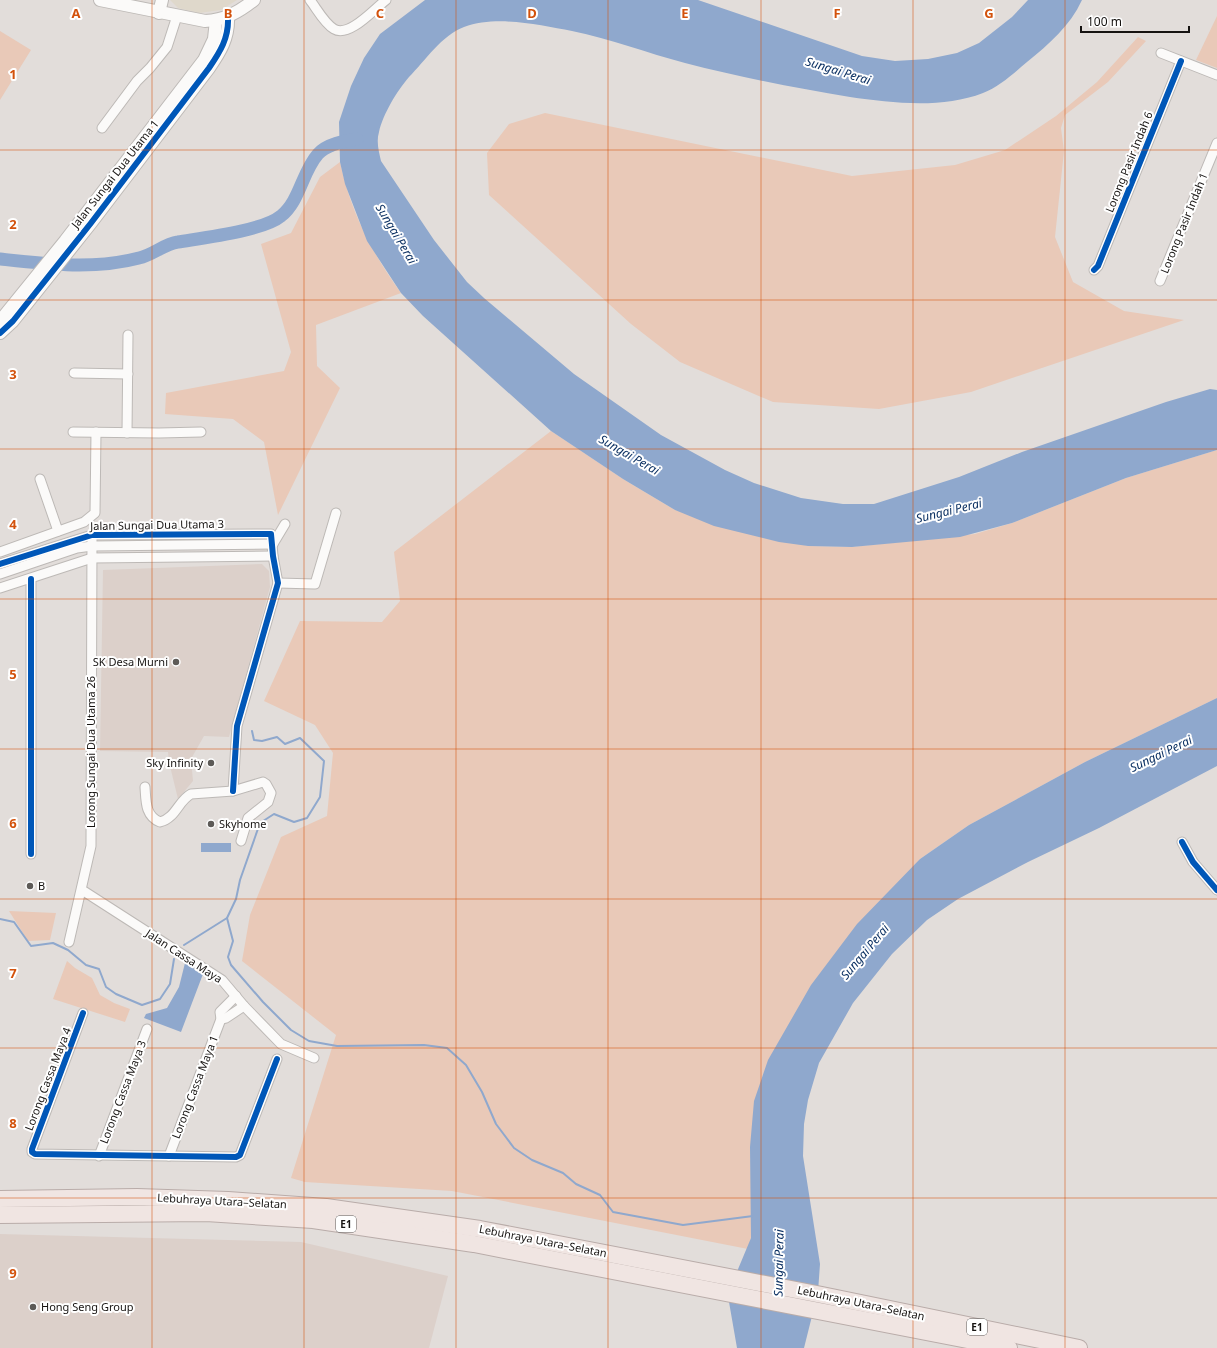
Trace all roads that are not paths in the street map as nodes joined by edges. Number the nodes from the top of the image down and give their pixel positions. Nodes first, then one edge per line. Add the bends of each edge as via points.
1 (100, 0) edge
2 (162, 0) edge
3 (254, 0) edge
4 (310, 0) edge
5 (386, 0) edge
6 (241, 10) junction
7 (159, 13) junction
8 (177, 16) junction
9 (216, 19) junction
10 (220, 40) junction
11 (1161, 53) dead end
12 (1181, 61) junction
13 (1217, 75) edge
14 (102, 128) dead end
15 (1217, 143) edge
16 (1094, 270) dead end
17 (1160, 281) dead end
18 (32, 291) junction
19 (0, 321) edge
20 (0, 333) edge
21 (128, 335) dead end
22 (74, 373) dead end
23 (128, 374) junction
24 (73, 432) dead end
25 (96, 432) junction
26 (127, 432) junction
27 (201, 432) dead end
28 (40, 479) dead end
29 (336, 512) dead end
30 (284, 524) dead end
31 (58, 531) junction
32 (92, 535) junction
33 (273, 544) junction
34 (92, 546) junction
35 (0, 552) edge
36 (273, 556) junction
37 (92, 558) junction
38 (0, 564) edge
39 (0, 574) edge
40 (30, 579) junction
41 (278, 583) junction
42 (0, 588) edge
43 (145, 787) dead end
44 (233, 791) junction
45 (241, 841) dead end
46 (1182, 842) dead end
47 (32, 854) dead end
48 (82, 890) junction
49 (1217, 890) edge
50 (69, 942) dead end
51 (236, 996) junction
52 (244, 1006) junction
53 (83, 1013) dead end
54 (221, 1018) junction
55 (147, 1029) dead end
56 (314, 1058) dead end
57 (277, 1059) dead end
58 (99, 1156) junction
59 (169, 1156) junction
60 (0, 1199) edge
61 (0, 1215) edge
62 (874, 1314) junction
63 (1010, 1348) edge
64 (1079, 1348) edge

1 - 7 street
2 - 7 street
3 - 6 street
4 - 5 street via 328,24 342,31 350,29
6 - 9 street
6 - 10 street
7 - 8 street
8 - 9 street
8 - 14 street via 167,47 137,81
9 - 10 street via 212,29
9 - 10 street, Jalan Sungai Dua Utama 1 via 228,28
10 - 18 street, Jalan Sungai Dua Utama 1
11 - 12 street
12 - 13 street
12 - 16 street, Lorong Pasir Indah 6 via 1098,266
15 - 17 street, Lorong Pasir Indah 1
18 - 19 street, Jalan Sungai Dua Utama 1
18 - 20 street, Jalan Sungai Dua Utama 1 via 13,321
21 - 23 street
22 - 23 street
23 - 26 street
24 - 25 street
25 - 26 street
25 - 31 street via 95,513 90,520
26 - 27 street
28 - 31 street
29 - 41 street via 315,584
30 - 33 street
31 - 35 street
32 - 33 street, Jalan Sungai Dua Utama 3 via 268,533 272,535
32 - 34 street, Lorong Sungai Dua Utama 26
32 - 38 street, Jalan Sungai Dua Utama 3
33 - 34 street, Jalan Sungai Dua Utama 3
33 - 36 street
34 - 37 street, Lorong Sungai Dua Utama 26
34 - 39 street, Jalan Sungai Dua Utama 3 via 77,548
36 - 37 street
36 - 41 street
37 - 40 street
37 - 48 street, Lorong Sungai Dua Utama 26 via 91,846
40 - 42 street
40 - 47 street
41 - 44 street via 237,726
43 - 44 street via 147,809 154,819 160,822 170,818 187,796
44 - 45 street via 263,782 271,793 268,802 248,818
46 - 49 street via 1193,862
48 - 50 street, Lorong Sungai Dua Utama 26
48 - 51 street, Jalan Cassa Maya via 222,980
51 - 52 street, Jalan Cassa Maya
51 - 54 street, Lorong Cassa Maya 1 via 220,1012
52 - 54 street via 226,1018
52 - 56 street, Jalan Cassa Maya via 281,1044
53 - 58 street, Lorong Cassa Maya 4 via 32,1152
54 - 59 street, Lorong Cassa Maya 1
55 - 58 street, Lorong Cassa Maya 3
57 - 59 street via 240,1155
58 - 59 street
60 - 62 highway, Lebuhraya Utara–Selatan / E1 via 137,1197 326,1207 480,1228 691,1269
61 - 62 highway, Lebuhraya Utara–Selatan / E1 via 206,1214 313,1220 467,1243 686,1285
62 - 63 highway, Lebuhraya Utara–Selatan / E1
62 - 64 highway, Lebuhraya Utara–Selatan / E1

